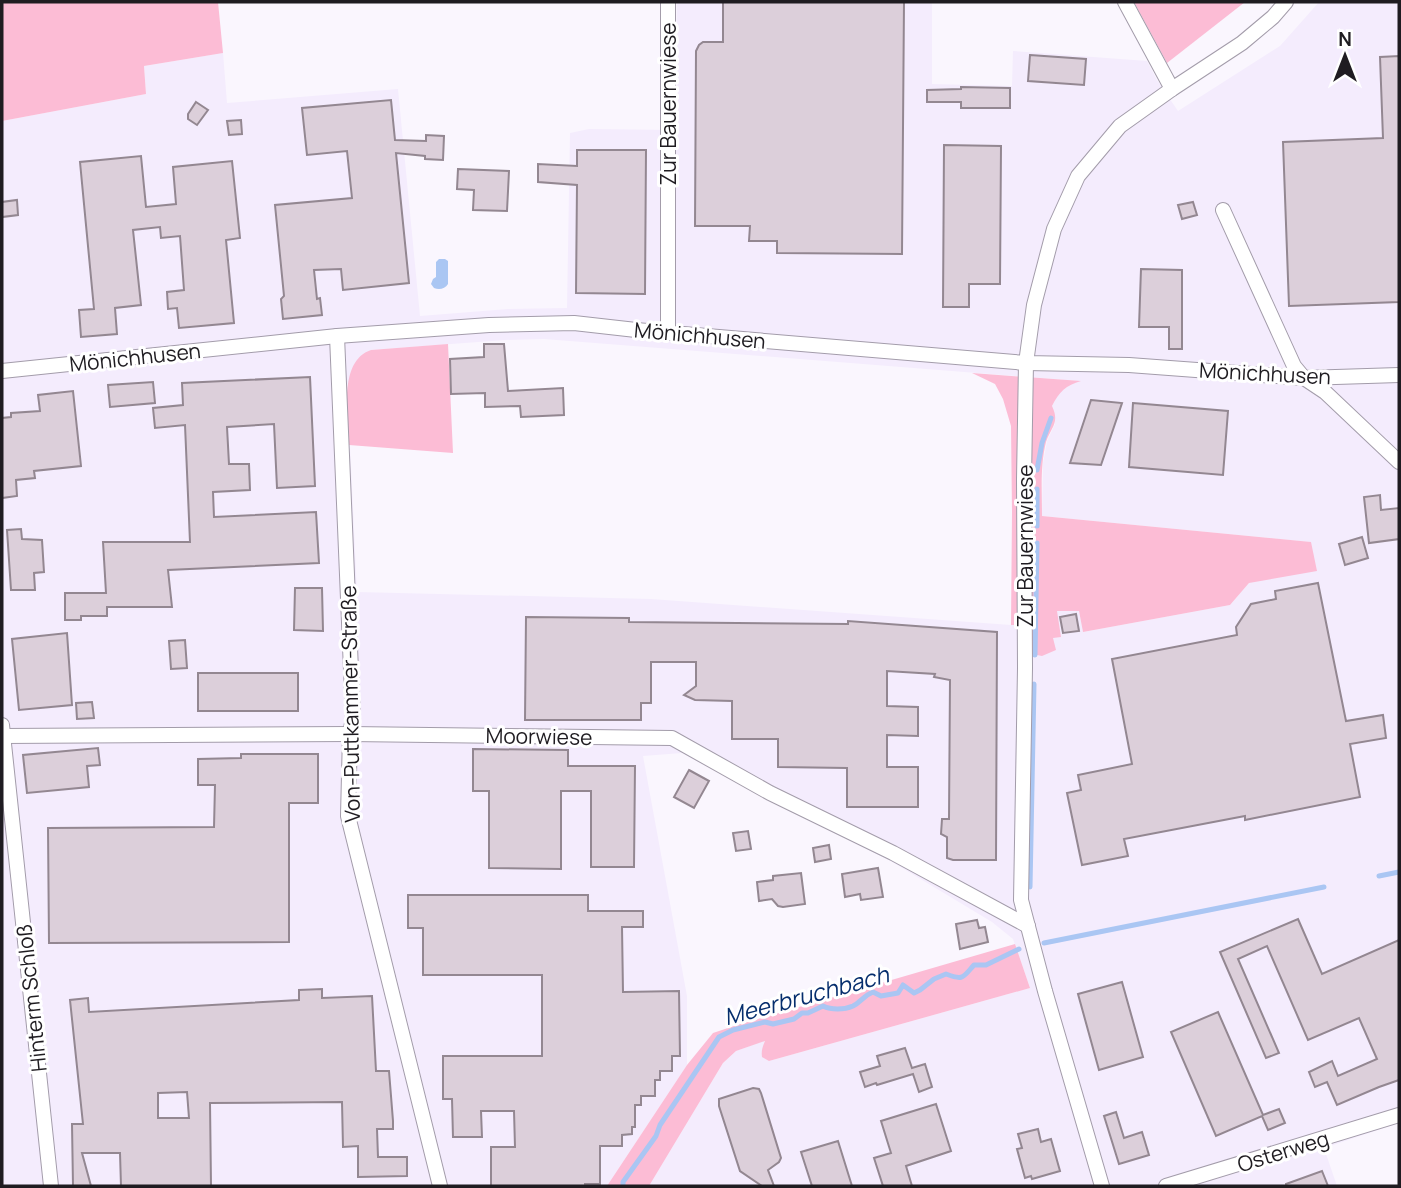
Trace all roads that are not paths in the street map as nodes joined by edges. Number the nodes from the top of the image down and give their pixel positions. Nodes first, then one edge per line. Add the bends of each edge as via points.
1 (668, 2) edge
2 (1125, 2) edge
3 (1286, 2) edge
4 (1171, 89) junction
5 (1223, 210) dead end
6 (668, 333) junction
7 (337, 336) junction
8 (1027, 363) junction
9 (2, 371) edge
10 (1399, 375) edge
11 (1304, 378) junction
12 (1399, 462) edge
13 (2, 730) edge
14 (350, 734) junction
15 (1028, 926) junction
16 (1399, 1115) edge
17 (51, 1186) edge
18 (440, 1186) edge
19 (1102, 1186) edge
20 (1166, 1186) edge

1 - 6 street, Zur Bauernwiese
2 - 4 street
3 - 4 street, Zur Bauernwiese via 1242,43
4 - 8 street, Zur Bauernwiese via 1119,126 1078,176 1048,249
5 - 11 street via 1294,366
6 - 7 street, Mönichhusen via 574,323
6 - 8 street, Mönichhusen
7 - 9 street, Mönichhusen
7 - 14 street, Von-Puttkammer-Straße via 353,718
8 - 11 street, Mönichhusen via 1129,365
8 - 15 street, Zur Bauernwiese via 1021,900
10 - 11 street, Mönichhusen
11 - 12 street
13 - 14 street, Moorwiese
13 - 17 street, Hinterm Schloß
14 - 15 street, Moorwiese via 672,738
14 - 18 street, Von-Puttkammer-Straße via 348,816
15 - 19 street, Zur Bauernwiese
16 - 20 street, Osterweg

